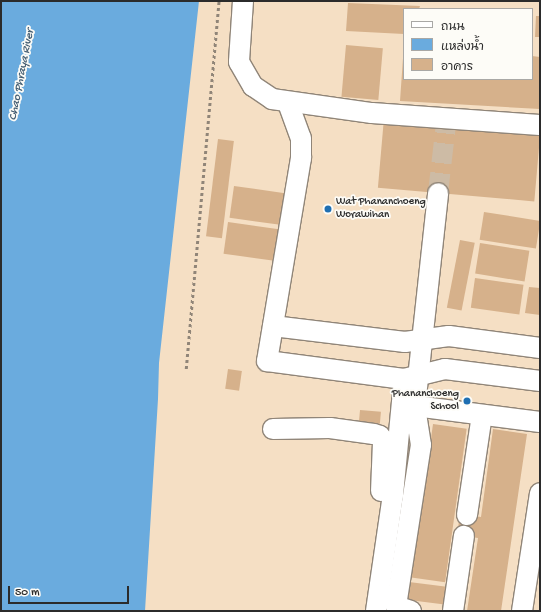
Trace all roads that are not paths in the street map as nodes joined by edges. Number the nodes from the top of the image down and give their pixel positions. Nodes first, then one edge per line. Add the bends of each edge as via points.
1 (243, 1) edge
2 (288, 103) junction
3 (540, 125) edge
4 (438, 193) tunnel mouth
5 (273, 326) junction
6 (423, 339) junction
7 (540, 348) edge
8 (412, 376) junction
9 (540, 381) edge
10 (415, 406) junction
11 (482, 415) junction
12 (540, 422) edge
13 (273, 429) dead end
14 (540, 493) edge
15 (392, 495) junction
16 (467, 515) dead end
17 (464, 536) dead end
18 (376, 611) edge
19 (411, 611) edge
20 (453, 611) edge
21 (522, 611) edge

1 - 2 lane via 239,62 253,86 272,99
2 - 3 lane via 446,121
2 - 5 lane via 301,138 301,158
4 - 6 lane
5 - 6 lane via 405,342
5 - 8 lane via 267,361
6 - 7 lane via 449,336
6 - 8 lane
8 - 9 lane via 445,369
8 - 10 lane
8 - 15 lane
10 - 11 lane
10 - 19 lane via 421,445 396,606
11 - 12 lane
11 - 16 lane
13 - 15 lane via 330,428 380,436 383,442 381,494
14 - 21 lane
15 - 18 lane
17 - 20 lane

